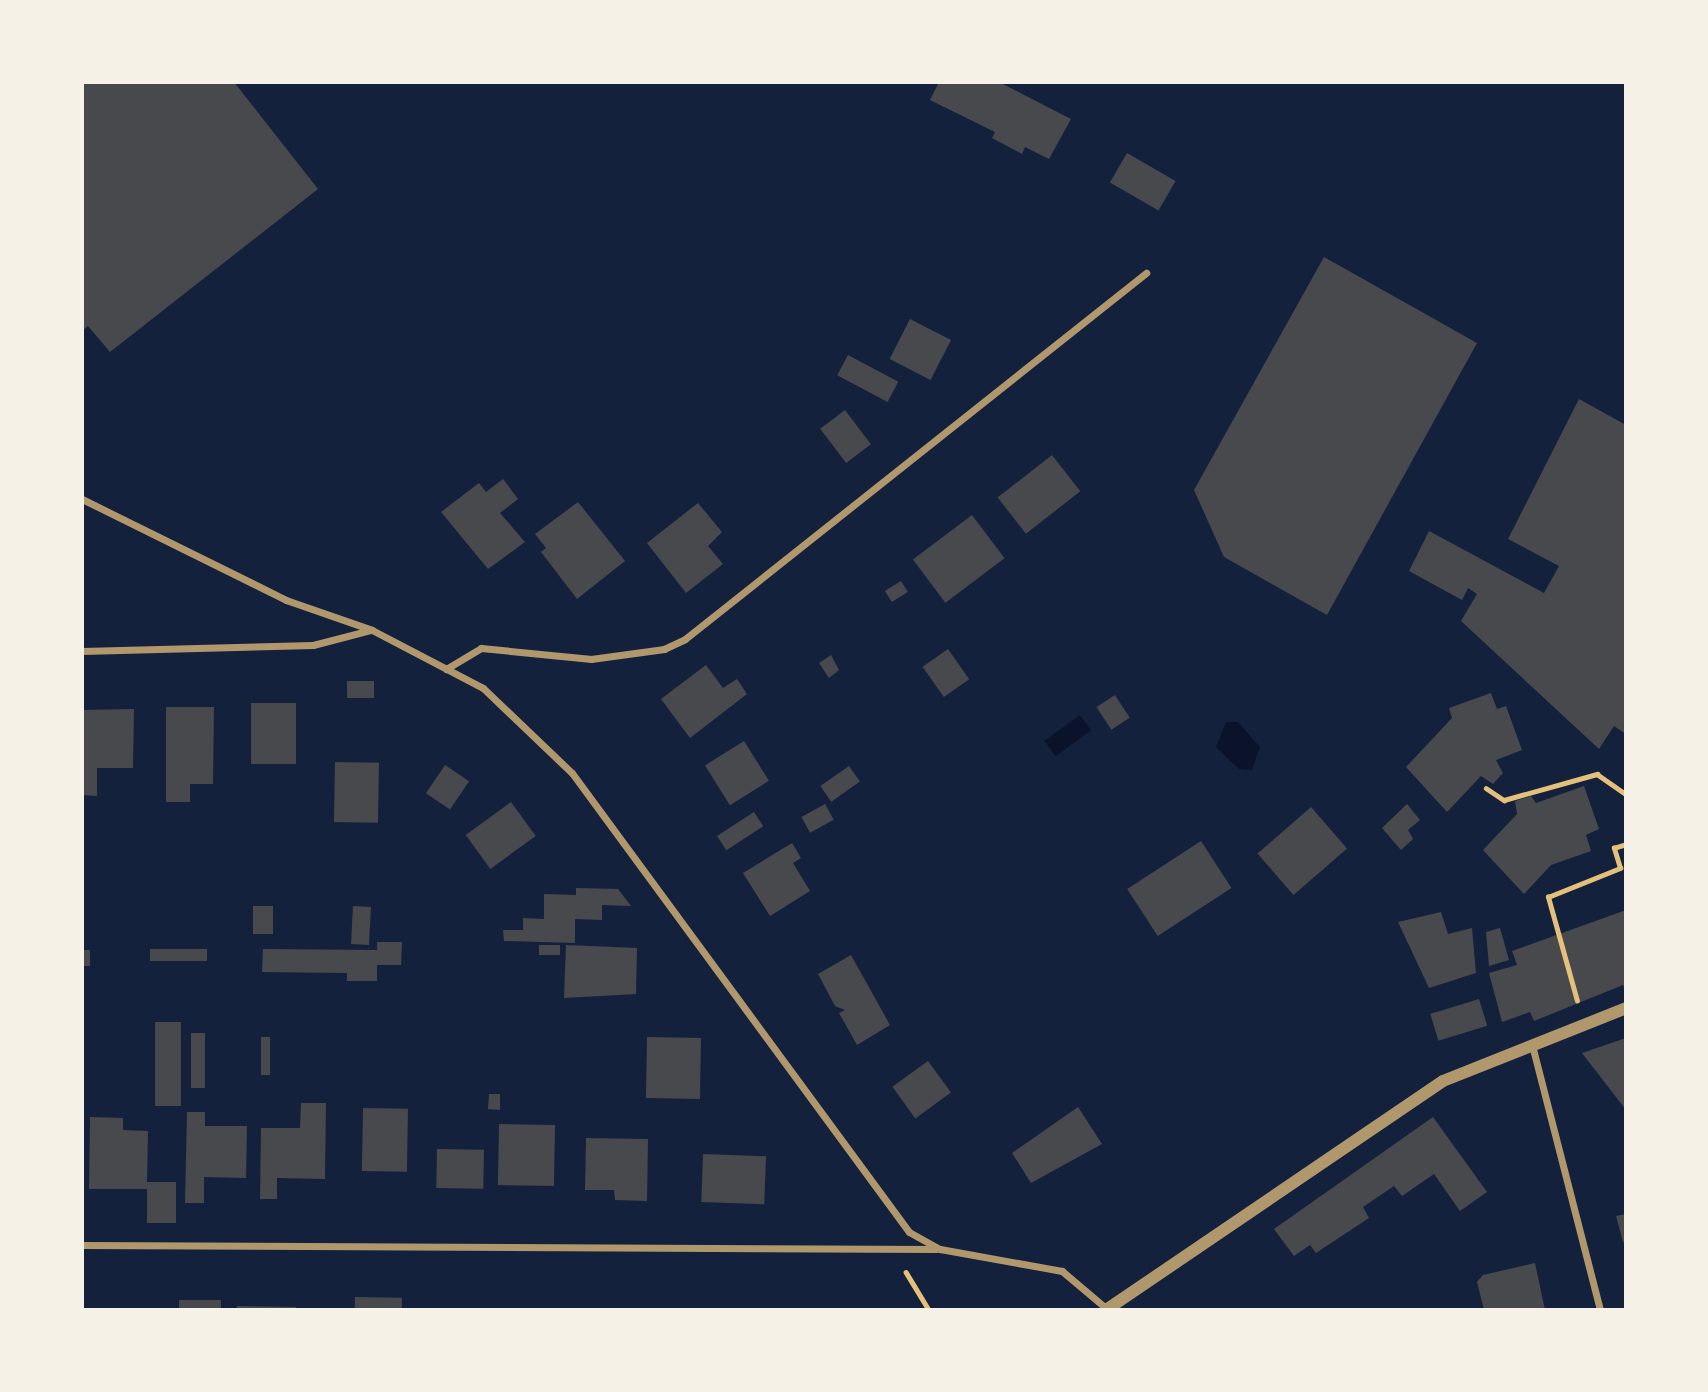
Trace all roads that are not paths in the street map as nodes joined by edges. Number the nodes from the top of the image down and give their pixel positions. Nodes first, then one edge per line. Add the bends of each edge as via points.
1 (1146, 272) dead end
2 (82, 499) edge
3 (372, 630) junction
4 (82, 652) edge
5 (446, 669) junction
6 (1626, 1008) edge
7 (1531, 1041) junction
8 (82, 1245) edge
9 (940, 1249) junction
10 (1106, 1309) edge
11 (1600, 1310) edge

1 - 5 street via 685,639 664,649 592,659 481,648
2 - 3 street via 286,600
3 - 4 street via 313,645
3 - 5 street
5 - 9 street via 483,688 572,773 888,1211
6 - 7 street
7 - 10 street via 1443,1081
7 - 11 street
8 - 9 street
9 - 10 street via 1062,1272

